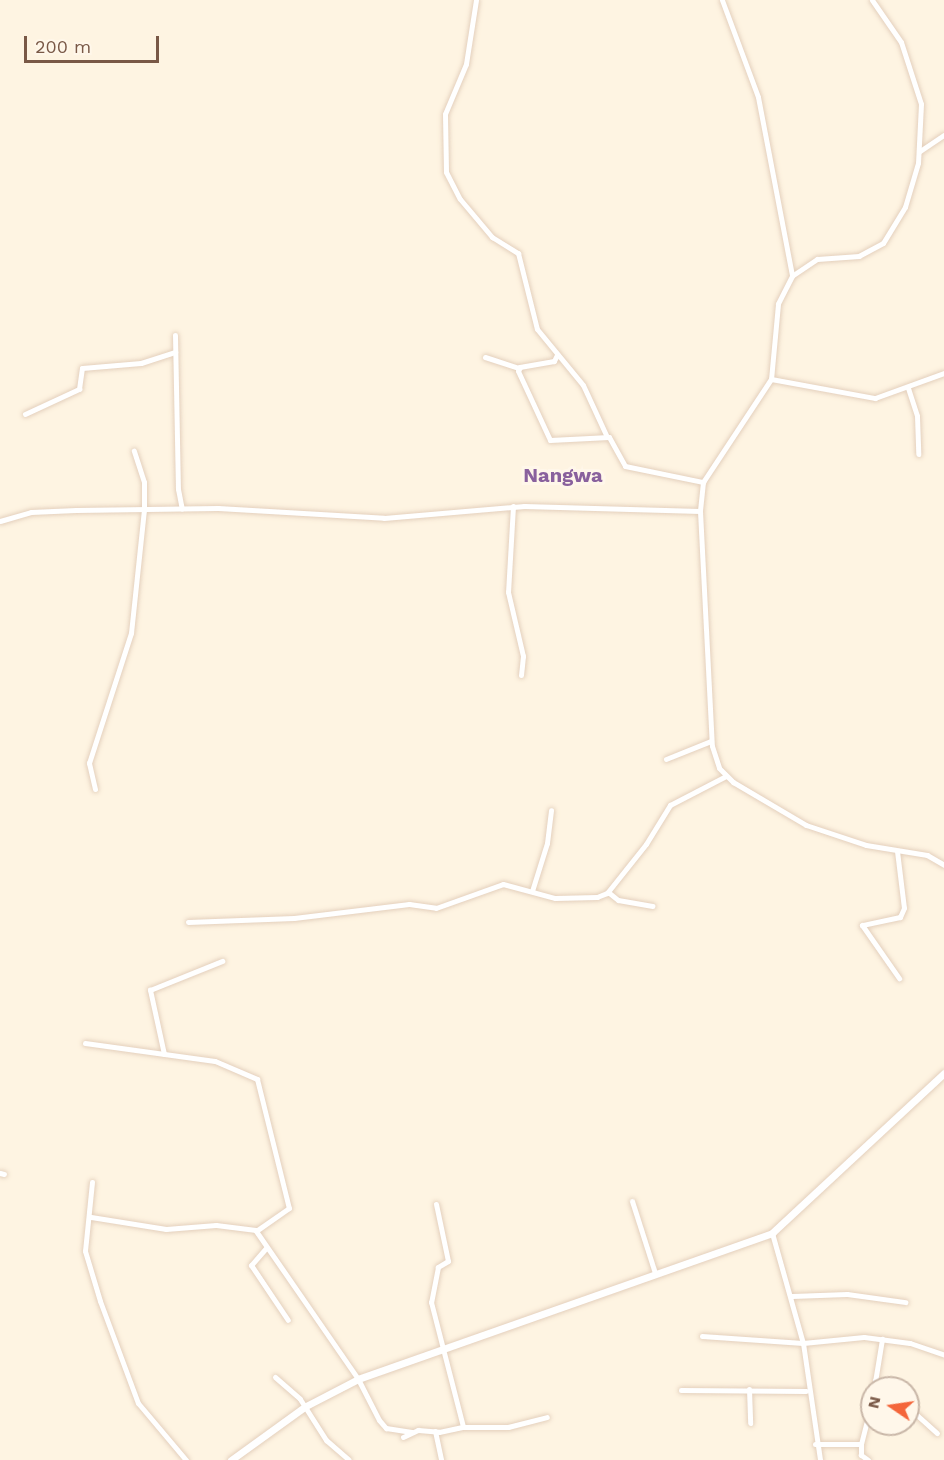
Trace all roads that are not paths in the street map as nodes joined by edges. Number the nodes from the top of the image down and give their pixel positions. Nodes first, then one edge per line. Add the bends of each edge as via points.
1 (476, 0) edge
2 (722, 0) edge
3 (872, 0) edge
4 (941, 137) edge
5 (922, 139) junction
6 (920, 151) junction
7 (792, 276) junction
8 (175, 336) dead end
9 (175, 352) junction
10 (556, 356) junction
11 (485, 357) dead end
12 (518, 368) junction
13 (944, 373) edge
14 (771, 379) junction
15 (908, 388) junction
16 (25, 414) dead end
17 (607, 436) junction
18 (134, 451) dead end
19 (918, 454) dead end
20 (703, 482) junction
21 (513, 506) junction
22 (182, 509) junction
23 (144, 510) junction
24 (700, 511) junction
25 (0, 521) edge
26 (521, 675) dead end
27 (711, 741) junction
28 (666, 759) dead end
29 (726, 776) junction
30 (95, 789) dead end
31 (551, 810) dead end
32 (897, 850) junction
33 (944, 865) edge
34 (532, 891) junction
35 (608, 892) junction
36 (652, 906) dead end
37 (188, 922) dead end
38 (222, 961) dead end
39 (899, 978) dead end
40 (85, 1043) dead end
41 (164, 1054) junction
42 (944, 1073) edge
43 (92, 1182) dead end
44 (632, 1201) dead end
45 (436, 1204) dead end
46 (91, 1217) junction
47 (256, 1230) junction
48 (772, 1233) junction
49 (266, 1248) junction
50 (655, 1273) junction
51 (792, 1296) junction
52 (905, 1302) dead end
53 (288, 1320) dead end
54 (702, 1336) dead end
55 (882, 1339) junction
56 (803, 1342) junction
57 (442, 1348) junction
58 (944, 1355) edge
59 (875, 1376) edge
60 (275, 1377) dead end
61 (358, 1378) junction
62 (749, 1389) junction
63 (681, 1390) dead end
64 (806, 1391) junction
65 (303, 1409) junction
66 (548, 1417) dead end
67 (920, 1418) edge
68 (750, 1423) dead end
69 (463, 1427) junction
70 (435, 1431) junction
71 (412, 1432) junction
72 (937, 1433) dead end
73 (863, 1436) edge
74 (403, 1437) dead end
75 (815, 1444) junction
76 (861, 1444) junction
77 (186, 1460) edge
78 (231, 1460) edge
79 (349, 1460) edge
80 (441, 1460) edge
81 (820, 1460) edge
82 (868, 1460) edge

1 - 10 street via 466,64 445,114 446,172 460,199 489,233 518,254 536,325
2 - 7 street via 758,97
3 - 5 street via 903,47 922,109
4 - 5 street
4 - 6 street
5 - 6 street
6 - 7 street via 905,207 883,243 859,256 817,259
7 - 14 street via 778,304
8 - 9 street
9 - 16 street via 141,363 82,368 79,389
9 - 22 street
10 - 12 street via 554,361
10 - 17 street via 593,400
11 - 12 street
12 - 17 street via 550,440
13 - 15 street
14 - 15 street via 866,398
14 - 20 street
15 - 19 street via 917,417
17 - 20 street via 625,466
18 - 23 street via 144,482
20 - 24 street
21 - 22 street via 384,518
21 - 24 street
21 - 26 street via 508,592 524,656
22 - 23 street
23 - 25 street via 44,511
23 - 30 street via 131,633 89,763
24 - 27 street
27 - 28 street
27 - 29 street via 716,761
29 - 32 street via 814,829
29 - 35 street via 670,804
31 - 34 street via 547,843
32 - 33 street via 927,855
32 - 39 street via 904,908 900,917 862,926
34 - 35 street via 586,899
34 - 37 street via 502,884 436,908 410,904 294,918
35 - 36 street via 618,900
38 - 41 street via 150,990
40 - 41 street
41 - 47 street via 235,1067 257,1079 289,1208
42 - 48 street
43 - 46 street
44 - 50 street
45 - 57 street via 448,1259 438,1267 431,1300
46 - 47 street via 166,1229 216,1225
46 - 77 street via 87,1258 138,1403
47 - 49 street
48 - 50 street
48 - 51 street
49 - 53 street via 251,1265
49 - 61 street
50 - 57 street
51 - 52 street via 847,1294
51 - 56 street
54 - 56 street
55 - 56 street
55 - 58 street
55 - 59 street
56 - 64 street
57 - 61 street
57 - 69 street
60 - 65 street via 300,1399
61 - 65 street
61 - 71 street via 387,1428
62 - 63 street
62 - 64 street
62 - 68 street
64 - 75 street
65 - 78 street
65 - 79 street via 326,1440
66 - 69 street via 508,1427
67 - 72 street
69 - 70 street
70 - 71 street
70 - 80 street
71 - 74 street
73 - 76 street
75 - 76 street
75 - 81 street
76 - 82 street via 861,1455

